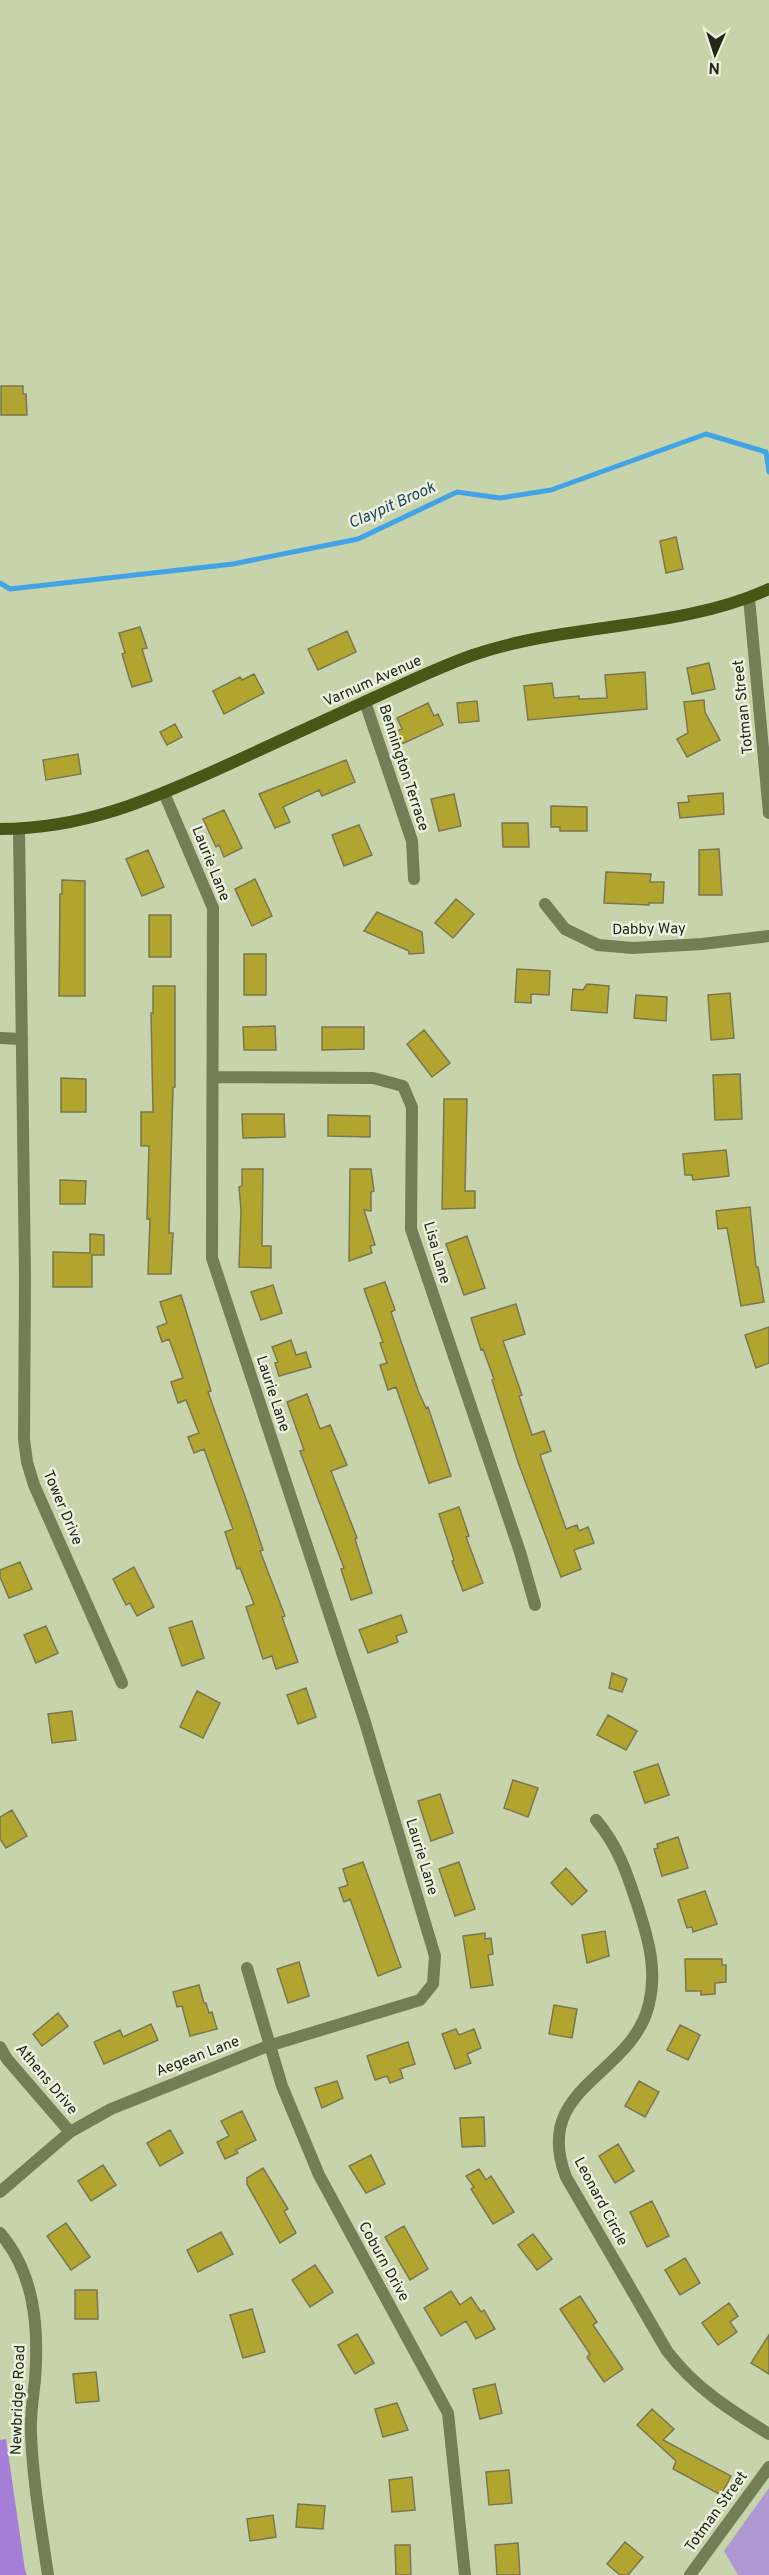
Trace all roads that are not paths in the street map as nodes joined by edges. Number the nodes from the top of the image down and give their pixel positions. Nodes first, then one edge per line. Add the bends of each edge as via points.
1 (769, 589) edge
2 (749, 598) junction
3 (365, 702) junction
4 (165, 793) junction
5 (769, 813) edge
6 (0, 829) edge
7 (19, 829) junction
8 (414, 879) dead end
9 (545, 904) dead end
10 (769, 936) edge
11 (0, 1038) edge
12 (22, 1039) junction
13 (213, 1077) junction
14 (535, 1605) dead end
15 (122, 1683) dead end
16 (596, 1820) dead end
17 (247, 1968) dead end
18 (427, 1991) joint
19 (270, 2046) junction
20 (0, 2047) edge
21 (70, 2132) junction
22 (0, 2192) edge
23 (0, 2233) edge
24 (769, 2434) edge
25 (769, 2467) edge
26 (48, 2575) edge
27 (465, 2575) edge
28 (690, 2575) edge

1 - 2 main road, Varnum Avenue
2 - 3 main road, Varnum Avenue via 695,614 526,641 474,655
2 - 5 street, Totman Street
3 - 4 main road, Varnum Avenue
3 - 8 street, Bennington Terrace via 412,841
4 - 7 main road, Varnum Avenue via 65,825
4 - 13 street, Laurie Lane via 213,908
6 - 7 main road, Varnum Avenue
7 - 12 street, Tower Drive
9 - 10 street, Dabby Way via 565,929 598,945 633,948
11 - 12 street
12 - 15 street, Tower Drive via 27,1462
13 - 14 street, Lisa Lane via 373,1078 403,1086 412,1107 411,1229
13 - 18 street, Laurie Lane via 212,1258 364,1719 435,1956 433,1984
16 - 24 street, Leonard Circle via 615,1844 624,1865 648,1940 652,1989 636,2033 564,2114 558,2134 559,2156 566,2177 667,2351 709,2396
17 - 19 street, Coburn Drive
18 - 19 street, Aegean Lane via 420,2000
19 - 21 street, Aegean Lane via 111,2109
19 - 27 street, Coburn Drive via 319,2175 448,2413
20 - 21 street, Athens Drive
21 - 22 street, Aegean Lane
23 - 26 street, Newbridge Road via 22,2265 30,2288 36,2365 32,2468
25 - 28 street, Totman Street

